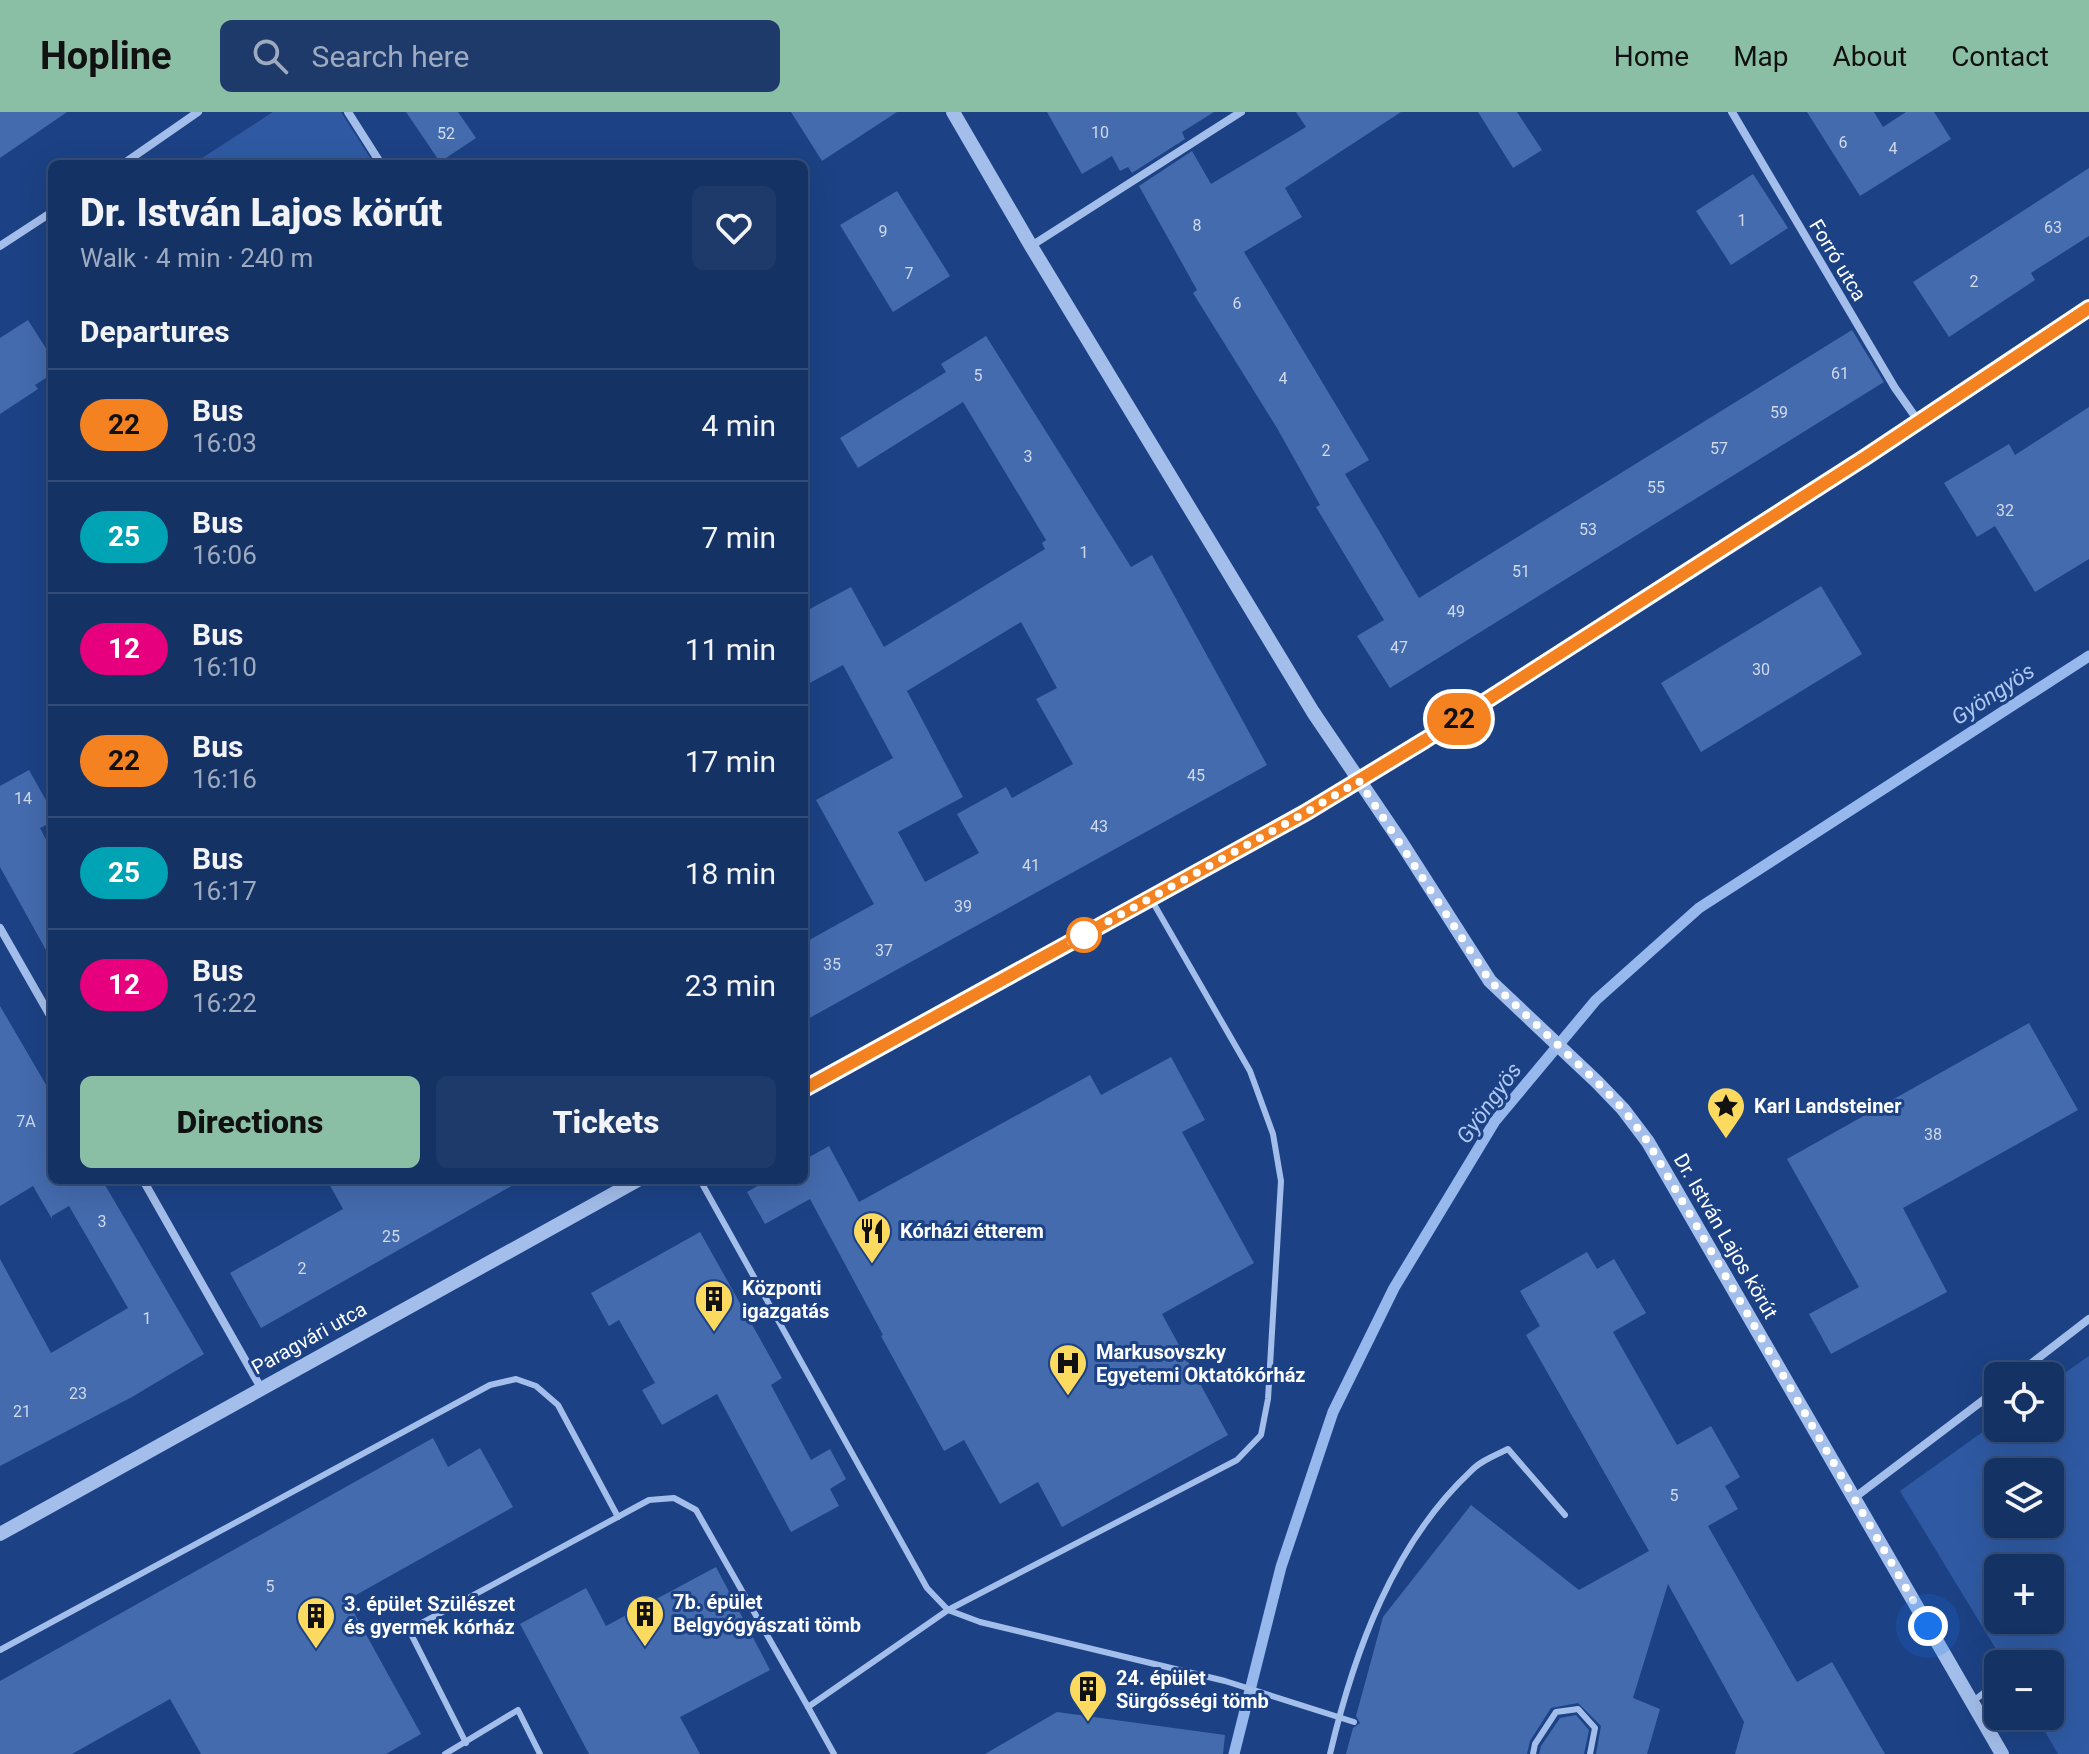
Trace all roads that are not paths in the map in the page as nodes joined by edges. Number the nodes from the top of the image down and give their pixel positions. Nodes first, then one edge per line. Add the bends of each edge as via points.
1 (198, 112) edge
2 (348, 112) edge
3 (953, 112) edge
4 (1241, 112) edge
5 (1732, 112) edge
6 (129, 160) edge
7 (378, 160) edge
8 (48, 215) edge
9 (0, 246) edge
10 (1031, 246) junction
11 (2089, 308) edge
12 (1919, 422) junction
13 (1359, 781) junction
14 (1151, 898) junction
15 (0, 928) edge
16 (48, 1012) edge
17 (808, 1087) edge
18 (145, 1184) edge
19 (631, 1184) edge
20 (702, 1184) edge
21 (2089, 1319) edge
22 (2033, 1362) edge
23 (261, 1388) junction
24 (1984, 1400) edge
25 (1854, 1498) junction
26 (1565, 1515) dead end
27 (618, 1517) junction
28 (0, 1534) edge
29 (948, 1610) junction
30 (0, 1650) edge
31 (1984, 1693) edge
32 (1972, 1702) junction
33 (808, 1707) junction
34 (1339, 1716) junction
35 (1354, 1722) dead end
36 (466, 1743) junction
37 (445, 1754) edge
38 (540, 1754) edge
39 (834, 1754) edge
40 (1330, 1754) edge
41 (1533, 1754) edge
42 (1590, 1754) edge
43 (2002, 1754) edge

1 - 6 street
2 - 7 street
3 - 10 street, Dr. István Lajos körút
4 - 10 street
5 - 12 street, Forró utca
8 - 9 street
10 - 13 street, Dr. István Lajos körút
11 - 12 street
12 - 13 street
13 - 14 street
13 - 25 street, Dr. István Lajos körút via 1490,981 1597,1082 1648,1142
14 - 17 street
14 - 29 lane via 1250,1071 1273,1134 1281,1181 1268,1399 1261,1435 1237,1460
15 - 16 street
18 - 23 street
19 - 23 street, Paragvári utca
20 - 29 lane via 927,1588
21 - 22 street
23 - 28 street, Paragvári utca
24 - 25 street
25 - 32 street, Dr. István Lajos körút
26 - 34 lane via 1508,1449 1472,1469 1412,1538 1370,1624
27 - 30 lane via 558,1405 536,1386 516,1379 490,1385
27 - 33 lane via 649,1500 674,1498 696,1510
27 - 36 lane via 409,1630
29 - 33 lane
29 - 34 lane
31 - 32 lane
32 - 43 street, Dr. István Lajos körút
33 - 39 lane
34 - 35 lane
34 - 40 lane
36 - 37 lane
36 - 38 lane via 518,1710
41 - 42 lane via 1556,1712 1578,1709 1595,1728

